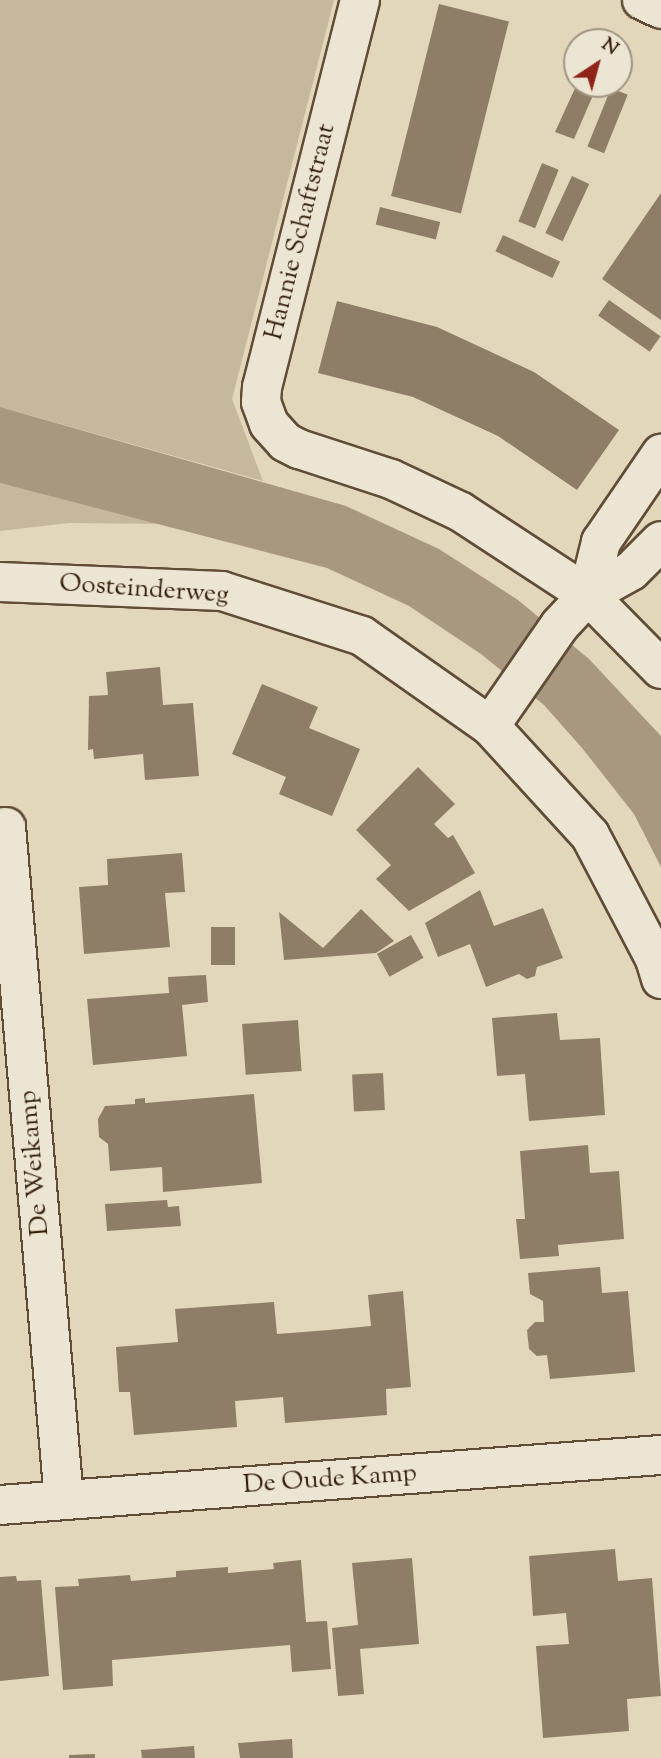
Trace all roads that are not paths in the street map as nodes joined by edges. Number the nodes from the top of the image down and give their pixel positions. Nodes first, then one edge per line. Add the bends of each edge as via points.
1 (360, 0) edge
2 (642, 0) edge
3 (661, 9) edge
4 (661, 454) edge
5 (661, 541) edge
6 (0, 582) edge
7 (588, 595) junction
8 (661, 669) edge
9 (490, 726) junction
10 (6, 827) dead end
11 (661, 979) edge
12 (661, 1455) edge
13 (64, 1500) junction
14 (0, 1505) edge

1 - 7 street, Hannie Schaftstraat via 262,387 261,402 269,424 285,442 299,449 391,479 461,512
2 - 3 street
4 - 7 street via 601,542
5 - 7 street via 631,571
6 - 9 street, Oosteinderweg via 222,591 362,636
7 - 8 street
7 - 9 street via 560,625
9 - 11 street, Oosteinderweg via 590,835
10 - 13 street, De Weikamp
12 - 13 street, De Oude Kamp
13 - 14 street, De Oude Kamp

